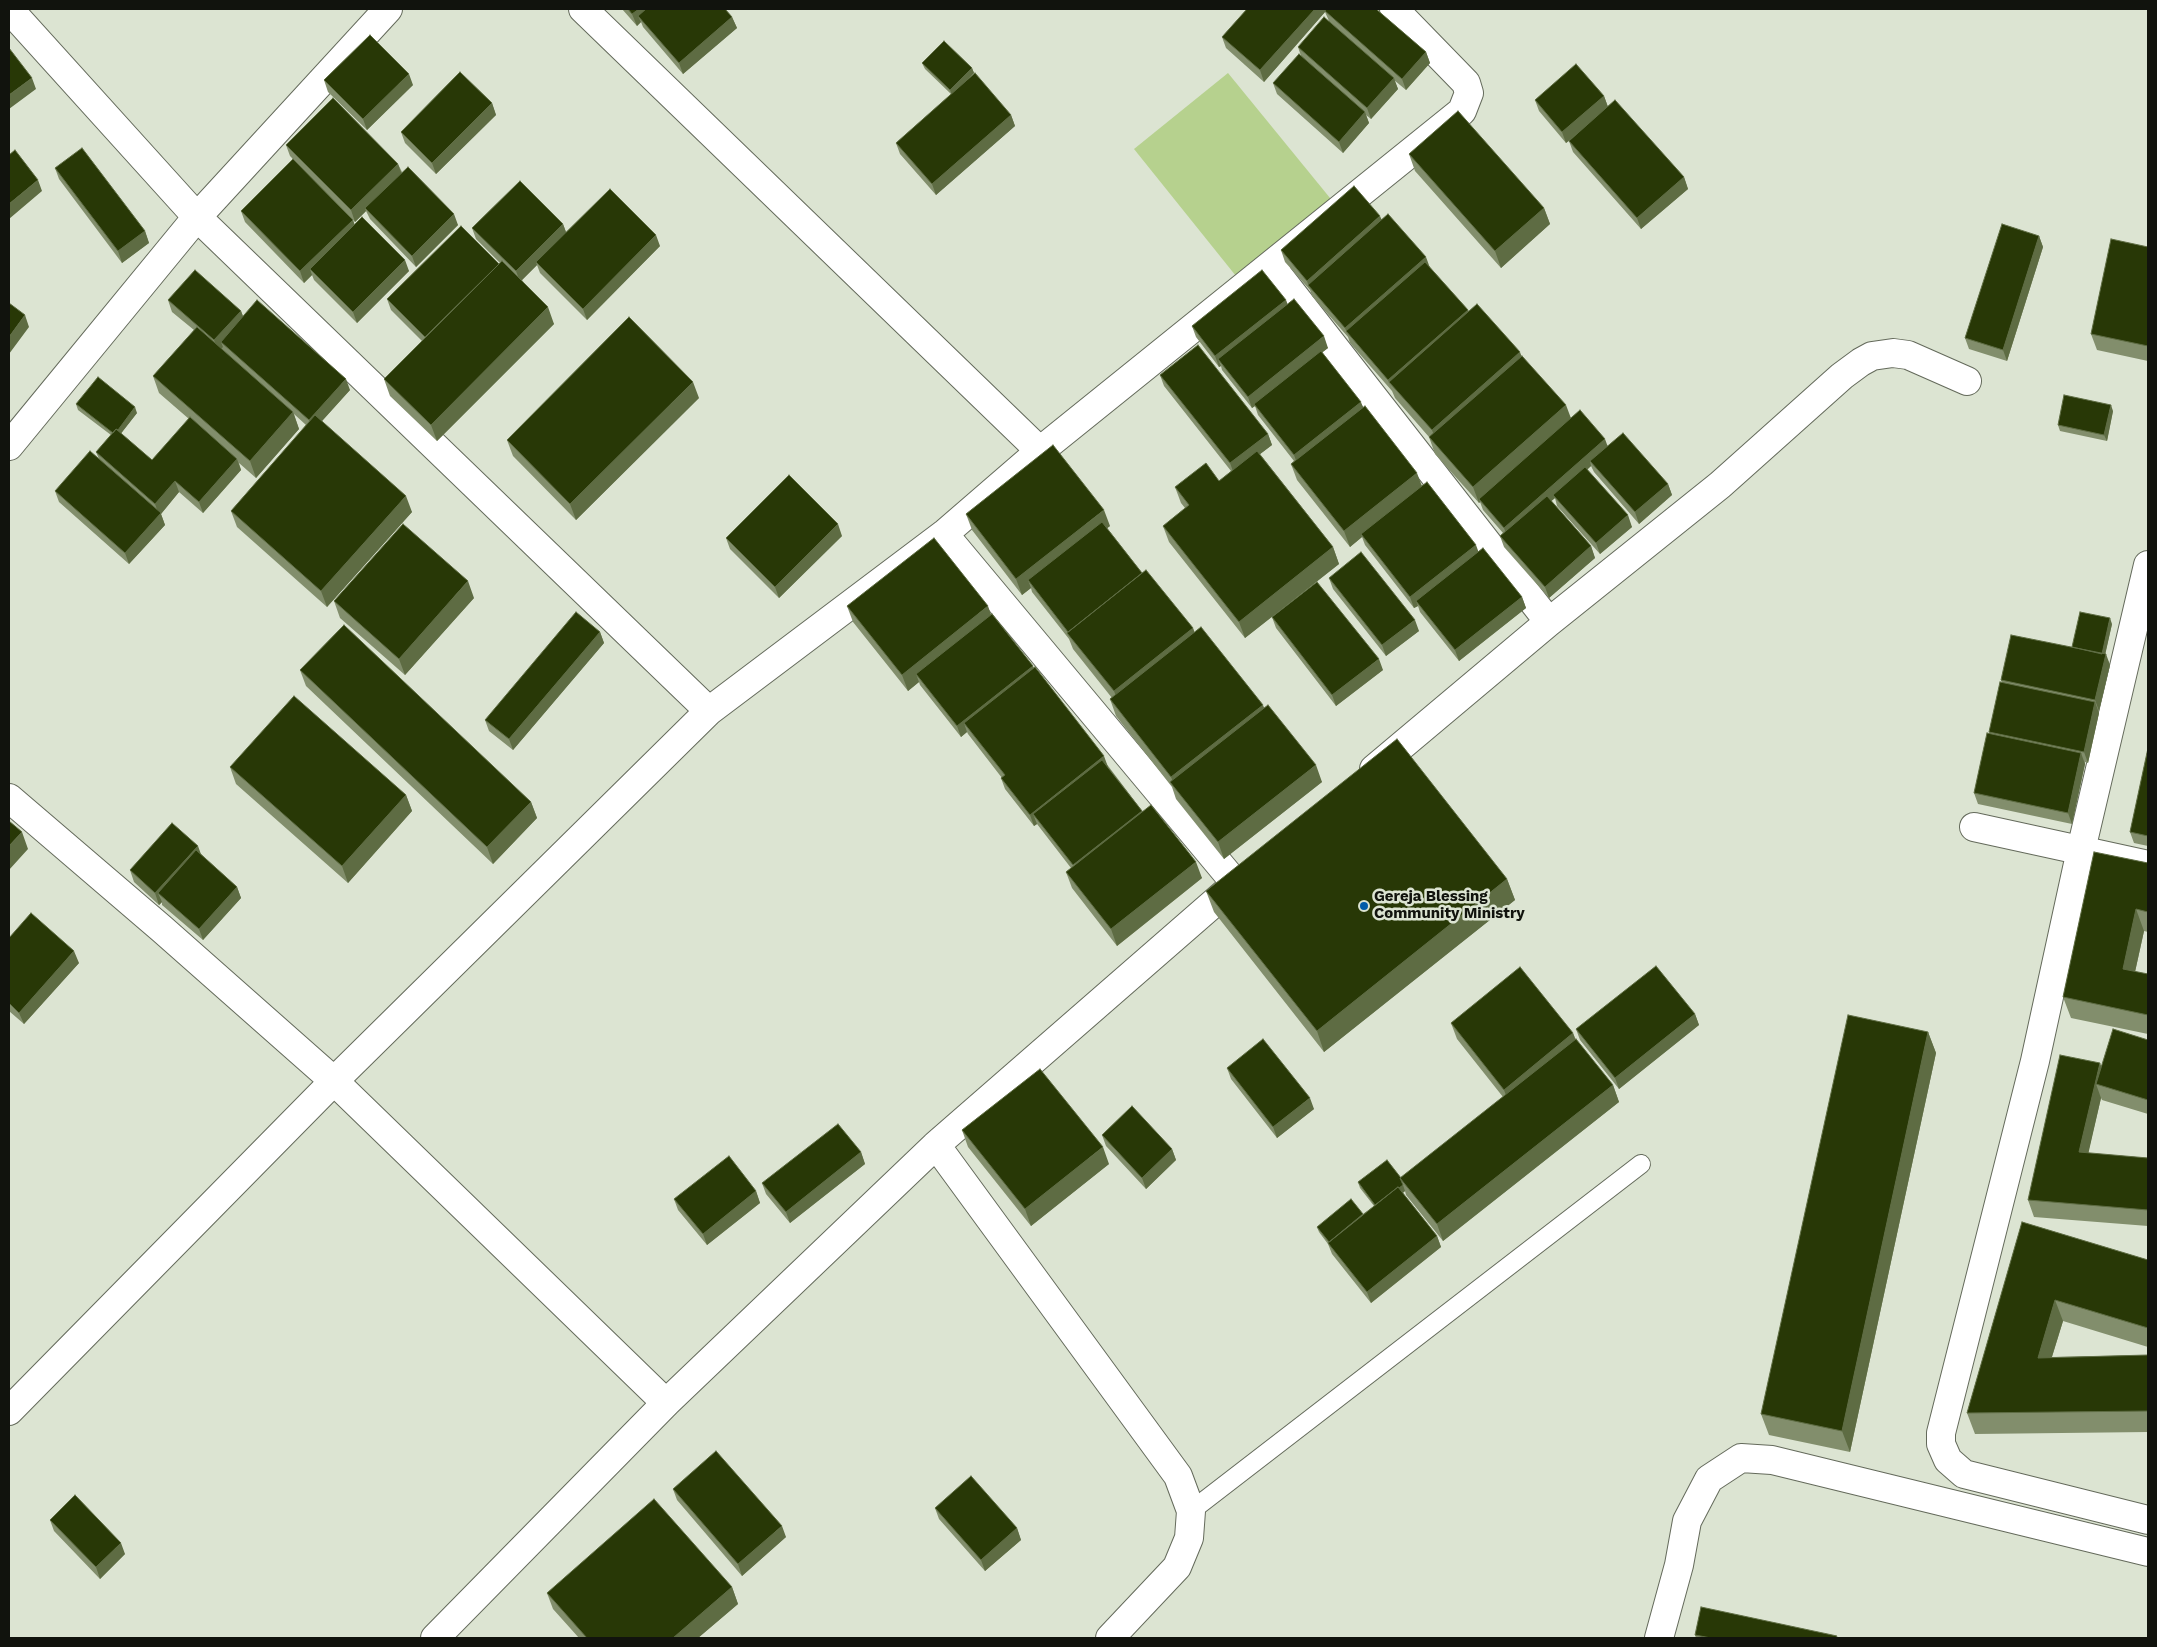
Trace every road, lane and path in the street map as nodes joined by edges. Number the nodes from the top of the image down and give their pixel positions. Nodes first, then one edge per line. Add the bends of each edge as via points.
1 (9, 9) edge
2 (388, 9) edge
3 (583, 9) edge
4 (1394, 9) edge
5 (198, 217) junction
6 (1271, 266) junction
7 (1967, 381) dead end
8 (9, 446) edge
9 (1040, 451) junction
10 (944, 534) junction
11 (2148, 565) edge
12 (1549, 622) junction
13 (709, 711) junction
14 (1358, 782) edge
15 (9, 798) edge
16 (1974, 826) dead end
17 (2081, 850) junction
18 (1258, 865) edge
19 (2148, 865) edge
20 (1236, 884) junction
21 (334, 1081) junction
22 (936, 1145) junction
23 (1641, 1164) dead end
24 (666, 1403) junction
25 (9, 1411) edge
26 (1191, 1511) junction
27 (2148, 1520) edge
28 (2148, 1552) edge
29 (435, 1638) edge
30 (1110, 1638) edge
31 (1659, 1638) edge

1 - 5 street
2 - 5 street
3 - 9 street
4 - 6 street via 1466,83 1469,93 1462,111
5 - 8 street
5 - 13 street
6 - 9 street
6 - 12 street
7 - 12 street via 1908,356 1893,353 1872,356 1861,362 1720,485
9 - 10 street
10 - 13 street
10 - 20 street
11 - 17 street
12 - 14 street
13 - 21 street
15 - 21 street
16 - 17 street
17 - 19 street
17 - 27 street via 2036,1061 1941,1433 1941,1444 1948,1460 1964,1474
18 - 20 street
20 - 22 street
21 - 24 street
21 - 25 street
22 - 24 street
22 - 26 street via 1178,1476
23 - 26 lane
24 - 29 street
26 - 30 street via 1189,1538 1177,1567
28 - 31 street via 1772,1460 1741,1458 1709,1478 1687,1521 1680,1565

